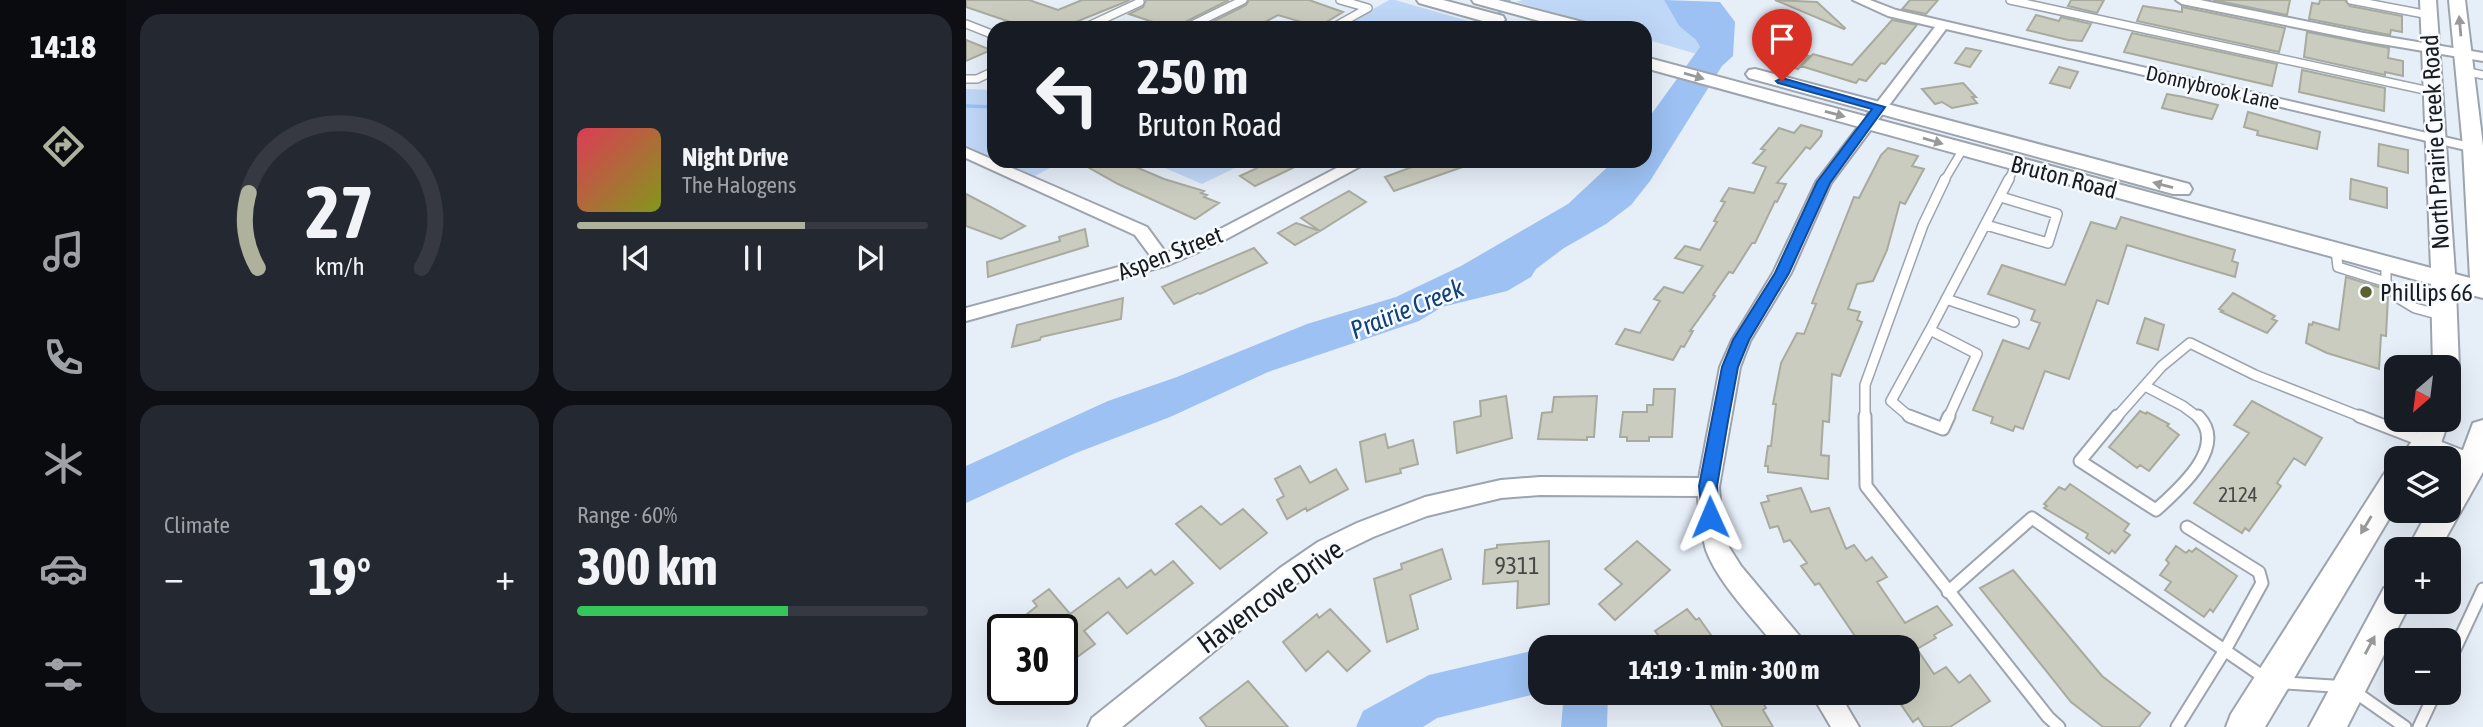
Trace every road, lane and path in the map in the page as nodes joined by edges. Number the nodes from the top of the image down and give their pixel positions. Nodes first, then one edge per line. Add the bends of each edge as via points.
1 (1243, 0) edge
2 (1340, 0) edge
3 (1425, 0) edge
4 (1859, 0) edge
5 (2010, 0) edge
6 (2182, 0) edge
7 (2351, 0) edge
8 (2457, 0) edge
9 (1140, 2) dead end
10 (1483, 6) edge
11 (2429, 8) edge
12 (1524, 20) edge
13 (1099, 21) edge
14 (1200, 21) edge
15 (1345, 21) edge
16 (1503, 21) edge
17 (966, 24) edge
18 (1943, 26) junction
19 (987, 32) edge
20 (1652, 46) edge
21 (2431, 48) junction
22 (2483, 57) edge
23 (1652, 64) edge
24 (987, 74) edge
25 (2483, 75) edge
26 (2466, 76) junction
27 (966, 79) edge
28 (977, 79) junction
29 (987, 80) edge
30 (2433, 87) junction
31 (1873, 115) junction
32 (2437, 139) junction
33 (1963, 149) junction
34 (2478, 149) edge
35 (966, 152) edge
36 (987, 161) edge
37 (2016, 164) junction
38 (1001, 168) edge
39 (1349, 168) edge
40 (2001, 197) junction
41 (2480, 204) edge
42 (1986, 225) junction
43 (1162, 261) junction
44 (2442, 270) junction
45 (2386, 273) junction
46 (2483, 280) edge
47 (1946, 299) junction
48 (966, 315) edge
49 (2445, 316) junction
50 (2014, 322) dead end
51 (1929, 330) junction
52 (2446, 355) edge
53 (2145, 386) junction
54 (2483, 431) edge
55 (2425, 440) edge
56 (2478, 462) edge
57 (1708, 486) junction
58 (2461, 486) edge
59 (2384, 499) edge
60 (2187, 527) dead end
61 (1948, 592) junction
62 (2482, 594) edge
63 (2388, 614) edge
64 (1782, 635) edge
65 (2461, 637) edge
66 (2225, 650) junction
67 (2271, 682) junction
68 (2348, 687) junction
69 (1832, 705) edge
70 (2429, 705) edge
71 (1101, 727) edge
72 (1846, 727) edge
73 (2059, 727) edge
74 (2177, 727) edge
75 (2244, 727) edge
76 (2327, 727) edge
77 (2405, 727) edge
78 (2419, 727) edge

1 - 14 lane
2 - 15 lane via 1368,8
3 - 10 main road
4 - 18 street, Donnybrook Lane
5 - 30 lane
6 - 21 street
7 - 11 lane
26 -> 8 main road, North Prairie Creek Road
9 - 13 lane
10 - 12 main road
10 - 16 main road
11 - 21 main road, North Prairie Creek Road
17 - 19 lane
18 - 31 street
18 - 32 street, Donnybrook Lane
20 - 31 main road, Bruton Road via 1758,74
21 - 26 street
21 - 30 main road, North Prairie Creek Road
22 - 26 street
23 -> 31 main road, Bruton Road via 1743,89
24 - 28 lane
25 - 26 lane
26 - 30 main road
26 - 34 main road, North Prairie Creek Road
27 - 28 lane
28 - 29 lane
30 - 32 main road, North Prairie Creek Road
31 -> 33 main road, Bruton Road
44 -> 31 main road, Bruton Road
31 - 57 street via 1824,182 1782,273 1741,340 1730,367
32 - 34 street, Donnybrook Lane
32 - 44 main road, North Prairie Creek Road
33 - 37 main road, Bruton Road
33 - 61 lane via 1923,225 1865,385 1866,486
34 - 41 main road, North Prairie Creek Road
35 - 36 street
37 - 40 lane
37 - 45 main road, Bruton Road via 2336,250
38 - 43 street via 1141,231
39 - 43 street, Aspen Street
40 - 42 lane
40 - 42 lane via 2057,214 2048,243
41 - 46 main road, North Prairie Creek Road
42 - 47 lane
43 - 48 street, Aspen Street via 999,302
44 - 45 main road, Bruton Road
44 - 46 main road, Bruton Road
44 - 49 main road, North Prairie Creek Road
45 - 49 lane via 2399,298
47 - 50 lane
47 - 51 lane
49 - 52 main road, North Prairie Creek Road
51 - 51 lane via 1891,401 1912,418 1943,429 1977,354
53 - 53 lane via 2202,419 2210,438 2184,485 2156,510 2080,461
53 - 55 lane via 2174,353 2190,343 2255,375
54 - 56 main road
55 - 56 lane
56 - 58 main road
57 - 64 street via 1718,550
57 - 71 street, Havencove Drive via 1500,489 1425,507 1365,530 1326,549 1288,576
59 -> 67 main road
60 - 66 lane via 2262,578
61 - 66 lane via 2032,518
61 - 73 lane
62 - 65 lane
68 -> 63 main road
66 - 67 lane
66 - 74 lane
67 - 68 lane
67 - 75 main road
68 - 76 main road
68 - 77 lane
69 - 72 street
70 - 78 lane

